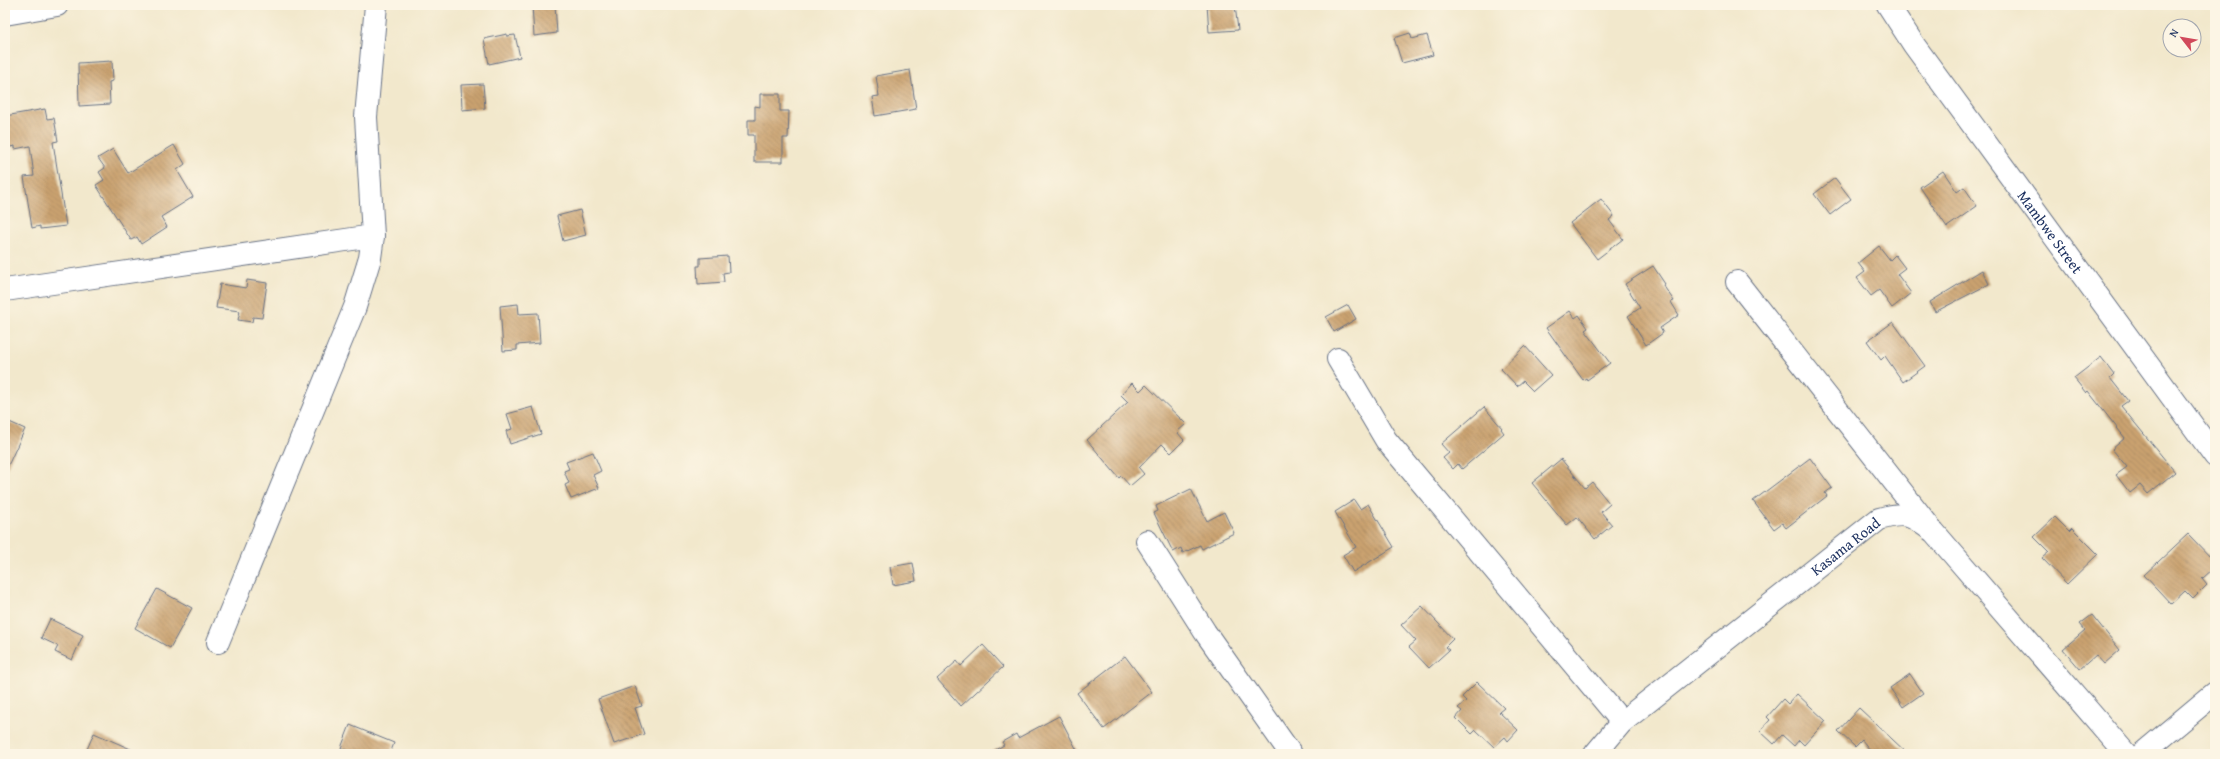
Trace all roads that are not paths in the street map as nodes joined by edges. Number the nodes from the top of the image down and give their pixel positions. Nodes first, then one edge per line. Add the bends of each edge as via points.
1 (57, 5) edge
2 (376, 5) edge
3 (1888, 5) edge
4 (5, 14) edge
5 (373, 236) junction
6 (1736, 282) dead end
7 (5, 290) edge
8 (1338, 359) dead end
9 (2215, 456) edge
10 (1934, 532) junction
11 (1147, 541) dead end
12 (218, 642) dead end
13 (2215, 693) edge
14 (1622, 722) junction
15 (1290, 754) edge
16 (1595, 754) edge
17 (2126, 754) edge
18 (2142, 754) edge

1 - 4 street
2 - 5 street via 366,117
3 - 9 street, Mambwe Street via 1914,45
5 - 7 street
5 - 12 street via 370,258 355,307
6 - 10 street
8 - 14 street via 1386,440
10 - 14 street, Kasama Road via 1916,519 1898,514 1879,519
10 - 17 street, Kasama Road
11 - 15 street via 1204,632
13 - 18 street
14 - 16 street, Kasama Road

